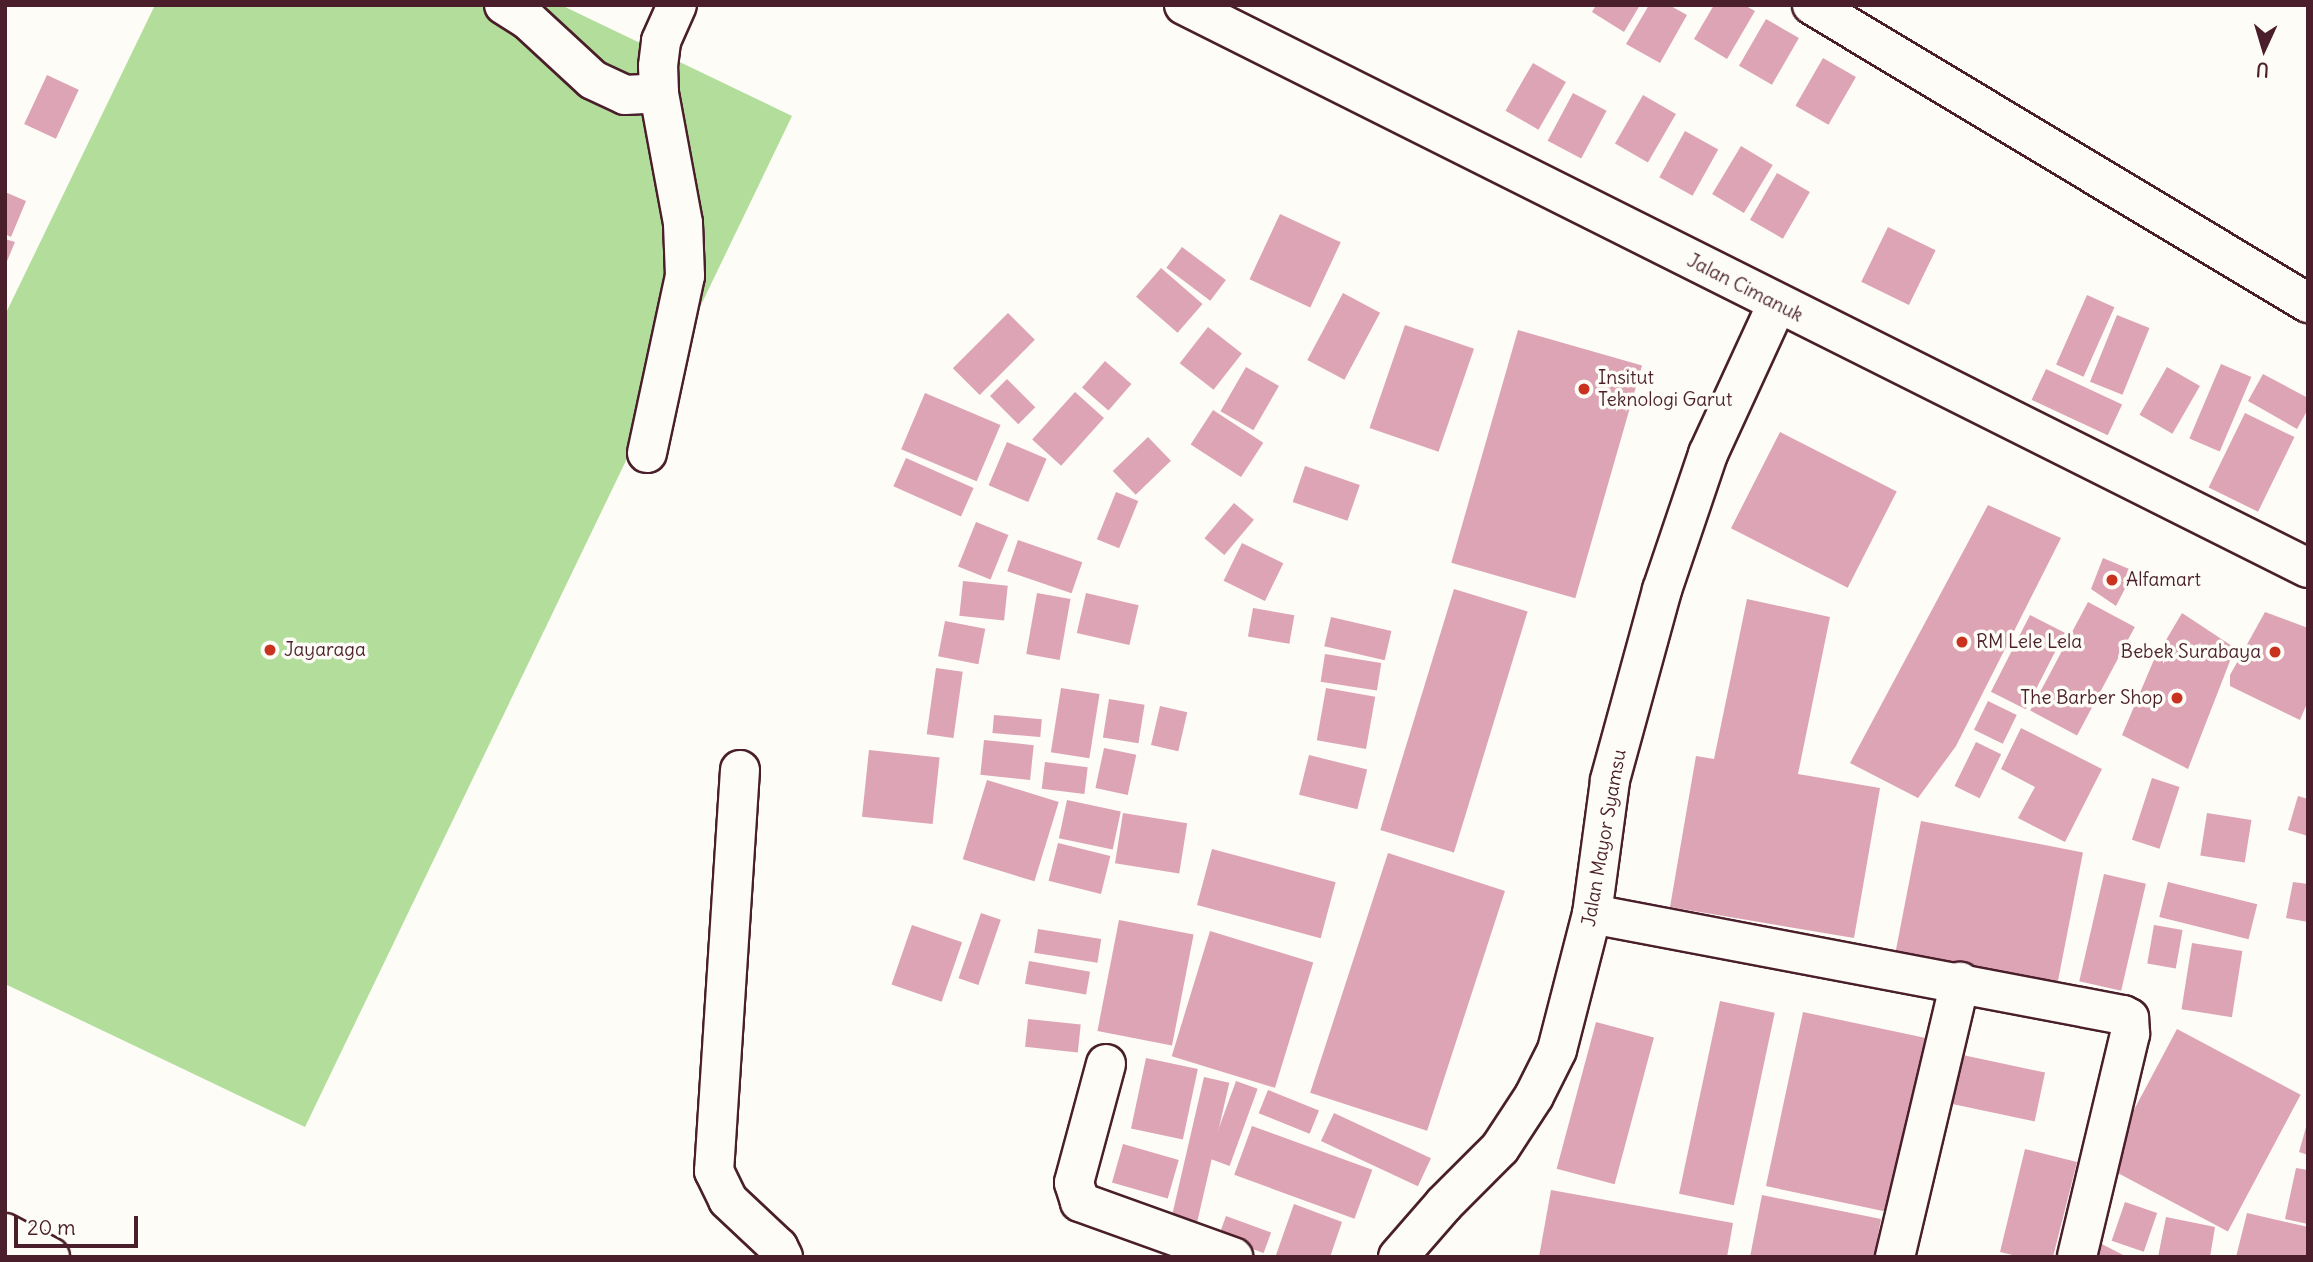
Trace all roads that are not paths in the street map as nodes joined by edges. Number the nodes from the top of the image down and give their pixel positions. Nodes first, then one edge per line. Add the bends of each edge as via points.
1 (505, 5) edge
2 (677, 5) edge
3 (1184, 5) edge
4 (1812, 5) edge
5 (659, 93) junction
6 (2308, 303) edge
7 (1777, 304) junction
8 (648, 453) dead end
9 (2308, 568) edge
10 (740, 770) dead end
11 (1592, 914) junction
12 (1960, 982) junction
13 (1106, 1064) dead end
14 (5, 1233) edge
15 (50, 1257) edge
16 (783, 1257) edge
17 (1233, 1257) edge
18 (1398, 1257) edge
19 (1895, 1257) edge
20 (2077, 1257) edge

1 - 5 street via 528,20 593,80 625,95
2 - 5 street via 661,41
3 - 7 street, Jalan Cimanuk
4 - 6 street
5 - 8 street via 683,223 685,276
7 - 9 street, Jalan Cimanuk
7 - 11 street, Jalan Mayor Syamsu via 1708,453 1662,590 1611,780
10 - 16 street via 714,1171 728,1200
11 - 12 street
11 - 18 street, Jalan Mayor Syamsu via 1557,1050 1534,1096 1500,1148
12 - 19 street
12 - 20 street via 2108,1009 2129,1018 2130,1034
13 - 17 street via 1074,1183 1080,1202
14 - 15 street

